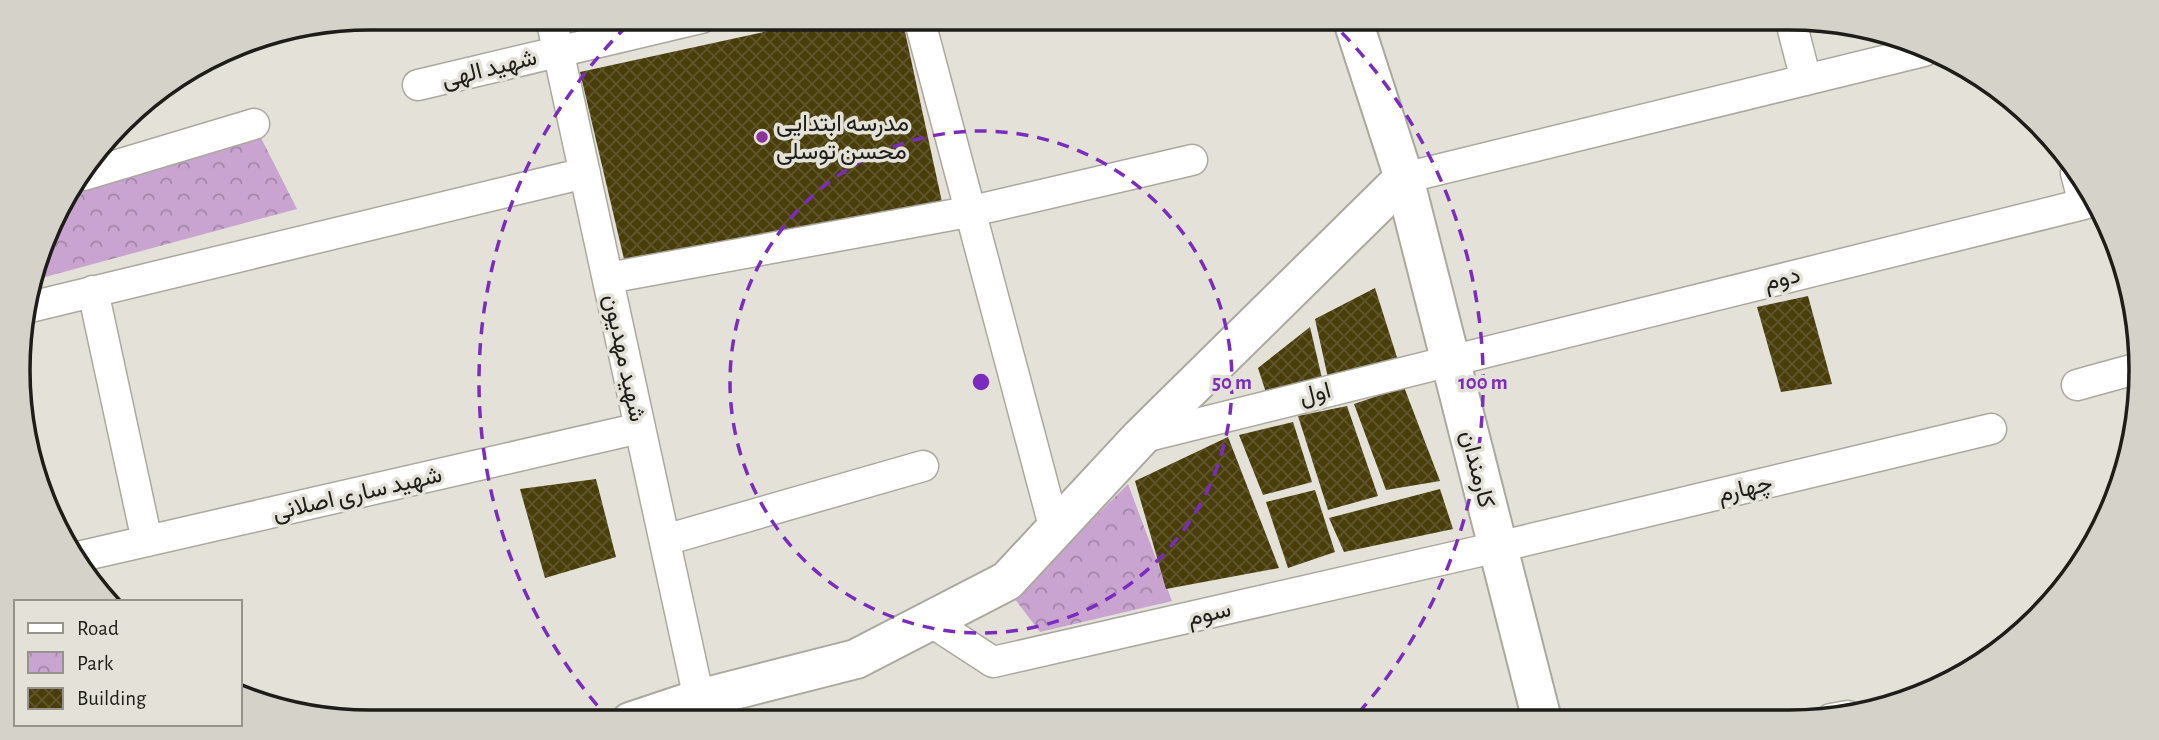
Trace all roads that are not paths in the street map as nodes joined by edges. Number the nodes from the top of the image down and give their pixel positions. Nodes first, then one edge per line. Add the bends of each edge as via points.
1 (554, 30) edge
2 (649, 30) edge
3 (922, 30) edge
4 (1356, 30) edge
5 (1793, 30) edge
6 (559, 51) junction
7 (1913, 54) edge
8 (1806, 80) junction
9 (418, 85) dead end
10 (254, 124) dead end
11 (1192, 160) dead end
12 (94, 172) edge
13 (585, 173) junction
14 (1404, 178) junction
15 (2082, 197) edge
16 (968, 212) junction
17 (608, 278) junction
18 (93, 291) junction
19 (36, 306) edge
20 (1450, 359) junction
21 (2129, 371) edge
22 (2077, 385) dead end
23 (640, 428) junction
24 (1991, 429) dead end
25 (1140, 438) junction
26 (923, 466) dead end
27 (1055, 530) junction
28 (665, 540) junction
29 (147, 541) junction
30 (1498, 547) junction
31 (85, 555) edge
32 (930, 621) junction
33 (699, 699) junction
34 (666, 710) edge
35 (1539, 710) edge

1 - 6 street, شهید مهدیون
2 - 6 street, شهید الهی
3 - 16 street
4 - 14 street, کارمندان
5 - 8 street
6 - 9 street, شهید الهی
6 - 13 street, شهید مهدیون
7 - 8 street
8 - 14 street
10 - 12 street
11 - 16 street
13 - 17 street, شهید مهدیون
13 - 18 street
14 - 20 street, کارمندان
14 - 25 street
15 - 20 street, دوم via 2084,204
16 - 17 street
16 - 27 street
17 - 23 street, شهید مهدیون
18 - 19 street
18 - 29 street
20 - 25 street, اول
20 - 30 street, کارمندان
21 - 22 street
23 - 28 street, شهید مهدیون
23 - 29 street, شهید ساری اصلانی
24 - 30 street, چهارم
25 - 27 street
26 - 28 street
27 - 32 street via 1007,581
28 - 33 street, شهید مهدیون
29 - 31 street, شهید ساری اصلانی
30 - 32 street, سوم via 993,662
30 - 35 street, کارمندان
32 - 33 street via 856,659
33 - 34 street

